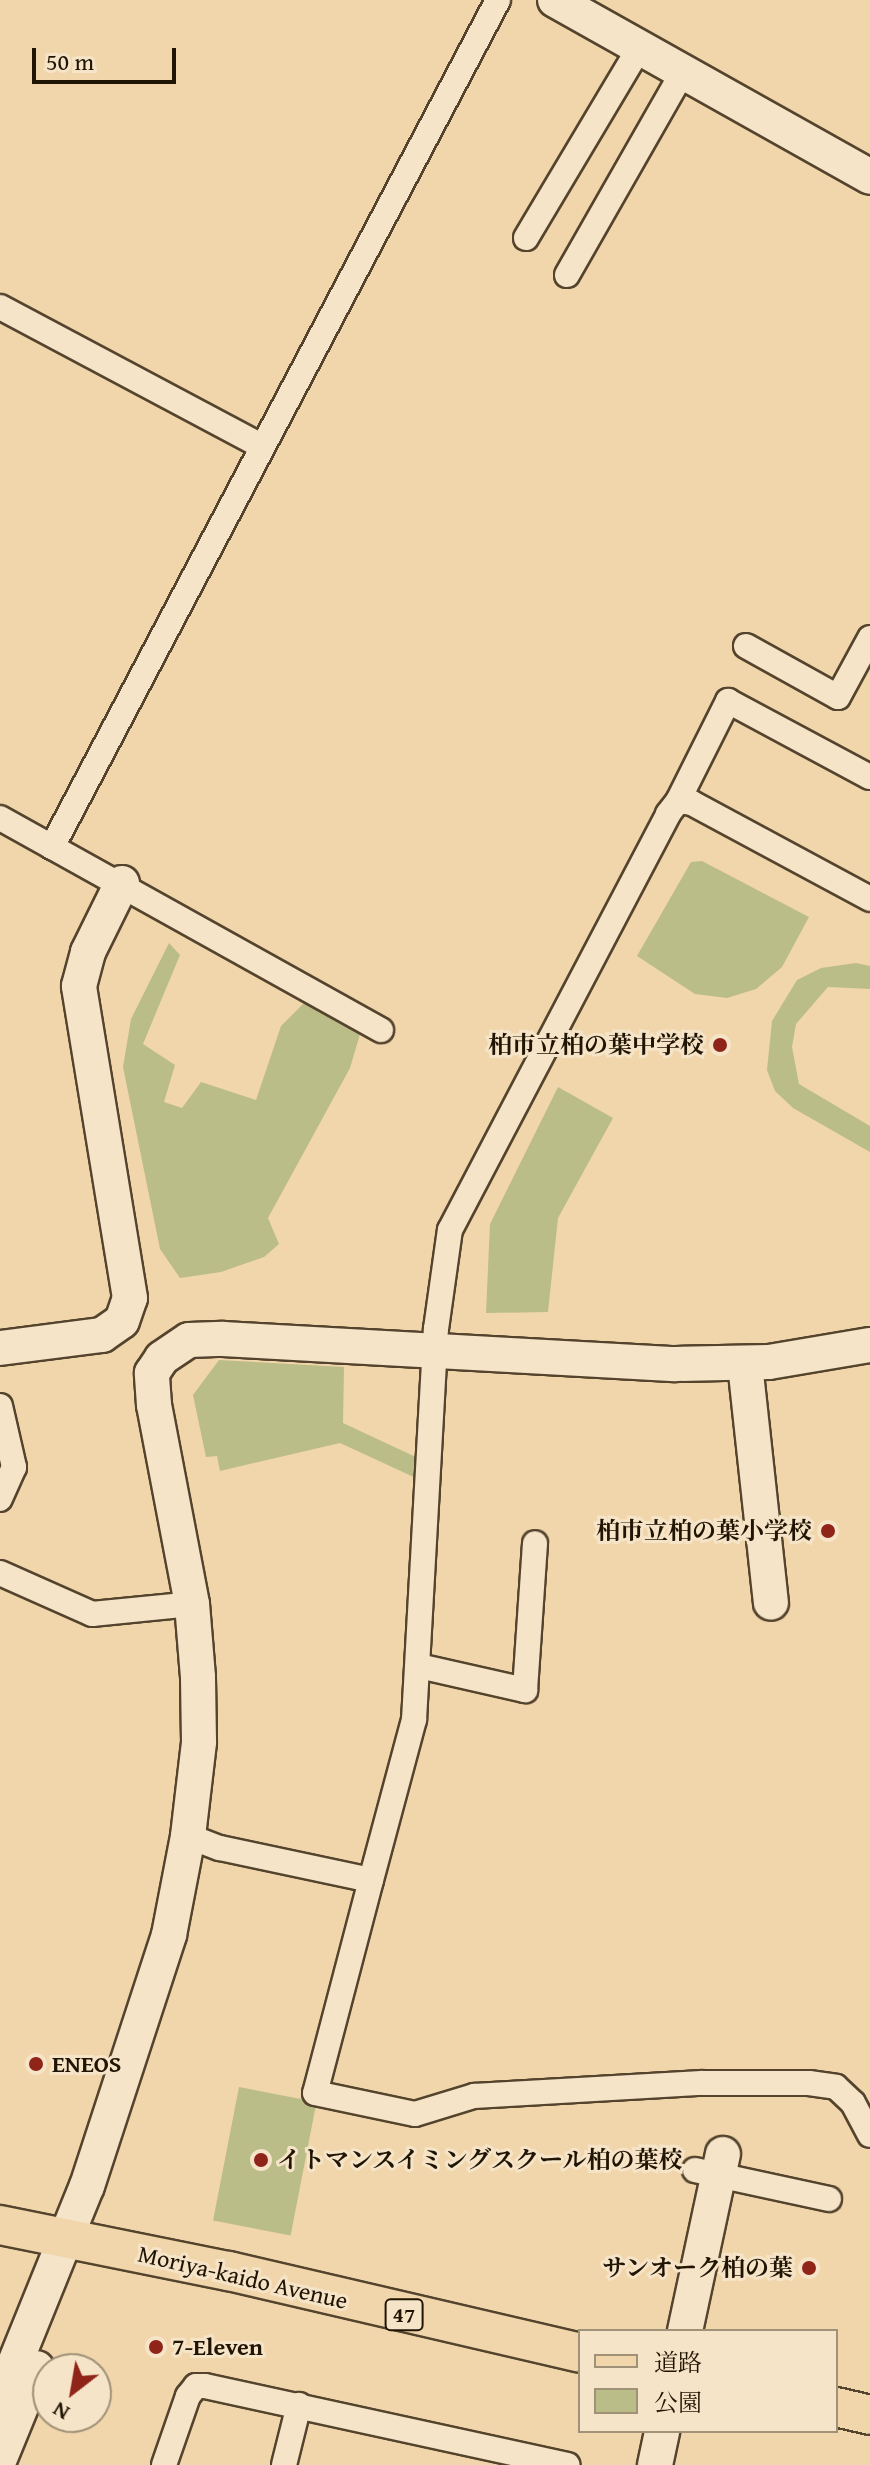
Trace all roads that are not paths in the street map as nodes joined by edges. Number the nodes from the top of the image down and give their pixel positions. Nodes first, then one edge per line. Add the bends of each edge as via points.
1 (498, 0) edge
2 (555, 0) edge
3 (640, 47) junction
4 (683, 72) junction
5 (870, 177) edge
6 (526, 238) dead end
7 (567, 275) dead end
8 (0, 307) edge
9 (261, 446) junction
10 (870, 638) edge
11 (746, 646) dead end
12 (870, 777) edge
13 (678, 801) junction
14 (0, 818) edge
15 (52, 847) junction
16 (122, 883) junction
17 (870, 899) edge
18 (381, 1030) dead end
19 (870, 1345) edge
20 (0, 1348) edge
21 (436, 1352) junction
22 (745, 1364) junction
23 (0, 1406) edge
24 (0, 1499) edge
25 (535, 1543) dead end
26 (0, 1573) edge
27 (771, 1603) dead end
28 (192, 1604) junction
29 (419, 1666) junction
30 (188, 1836) junction
31 (371, 1880) junction
32 (870, 2135) edge
33 (712, 2166) joint
34 (829, 2199) dead end
35 (0, 2225) edge
36 (69, 2238) junction
37 (685, 2329) edge
38 (578, 2353) edge
39 (0, 2400) edge
40 (299, 2405) junction
41 (838, 2407) edge
42 (870, 2415) edge
43 (662, 2433) edge
44 (468, 2455) edge
45 (0, 2458) edge
46 (164, 2465) edge
47 (284, 2465) edge
48 (568, 2465) edge
49 (655, 2465) edge

1 - 9 street
2 - 3 street
3 - 4 street
3 - 6 street
4 - 5 street
4 - 7 street
8 - 9 street
9 - 15 street
10 - 11 street via 838,697
12 - 13 street via 728,701
13 - 17 street via 692,803
13 - 21 street via 450,1230
14 - 15 street
15 - 16 street
16 - 18 street
16 - 20 street via 88,952 79,986 130,1298 122,1321 102,1335
19 - 22 street
21 - 22 street
21 - 28 street via 223,1339 189,1340 162,1358 152,1373 154,1405
21 - 29 street
22 - 27 street
23 - 24 street via 14,1467
25 - 29 street via 525,1690
26 - 28 street via 92,1614
28 - 30 street via 199,1742
29 - 31 street via 414,1720
30 - 31 street via 220,1848
30 - 36 street via 169,1935
31 - 32 street via 315,2093 415,2114 474,2096 702,2083 809,2083 836,2087 853,2103
33 - 34 street
33 - 37 street
35 - 36 main road, Moriya-kaido Avenue / 47
36 - 38 main road, Moriya-kaido Avenue / 47
36 - 39 street via 50,2268
36 - 45 street via 72,2272
40 - 44 street
40 - 46 street via 196,2386
40 - 47 street
41 - 42 main road
43 - 49 street
44 - 48 street

